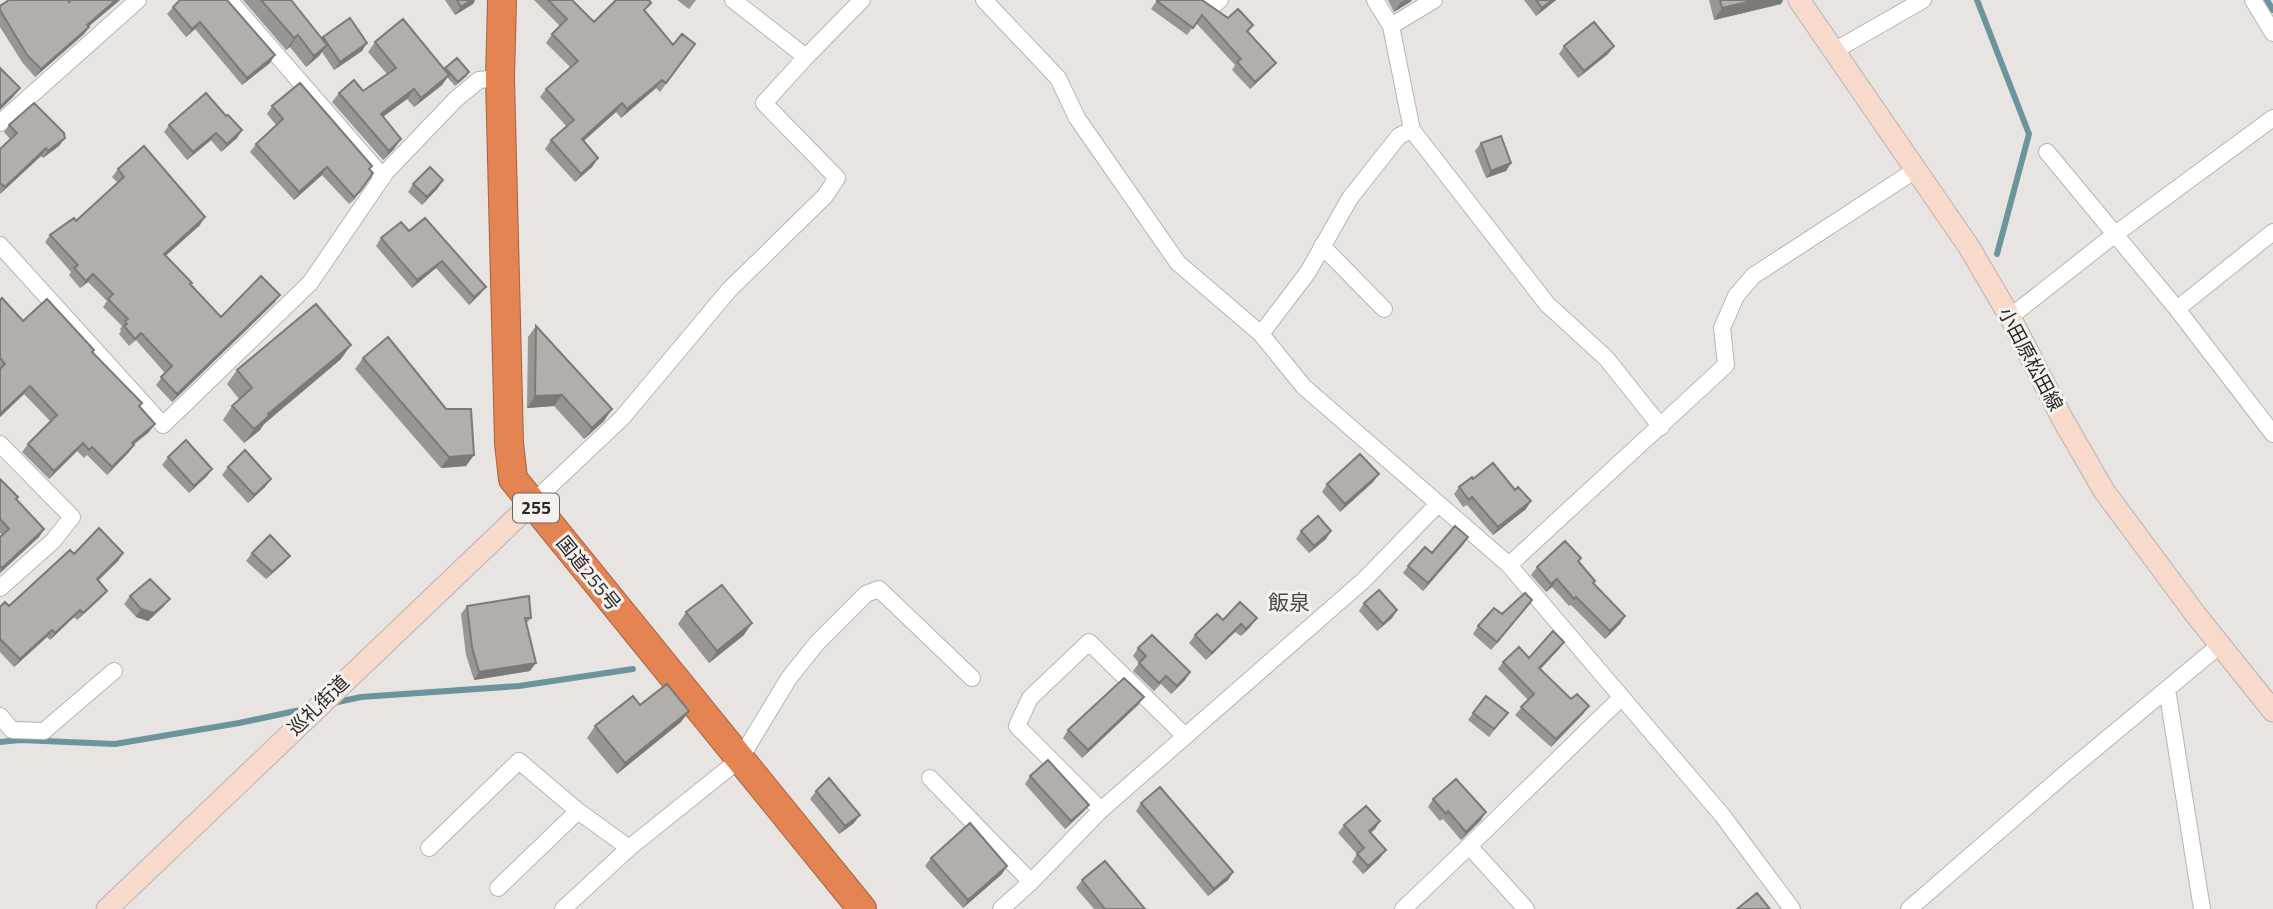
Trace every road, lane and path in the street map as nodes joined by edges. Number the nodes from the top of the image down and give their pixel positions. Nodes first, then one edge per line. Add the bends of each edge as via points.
1 (229, 0) edge
2 (502, 0) edge
3 (733, 0) edge
4 (862, 0) edge
5 (984, 0) edge
6 (1205, 0) edge
7 (1220, 0) edge
8 (1376, 0) edge
9 (1434, 0) edge
10 (1799, 0) edge
11 (2253, 0) edge
12 (135, 1) edge
13 (1918, 1) edge
14 (1391, 26) junction
15 (2273, 33) edge
16 (1834, 51) junction
17 (806, 57) junction
18 (500, 78) junction
19 (2273, 118) edge
20 (0, 123) edge
21 (1412, 131) junction
22 (2047, 152) dead end
23 (1917, 169) junction
24 (383, 177) junction
25 (2273, 232) edge
26 (2114, 235) junction
27 (0, 245) edge
28 (1322, 246) junction
29 (1384, 309) dead end
30 (2177, 309) junction
31 (2010, 317) junction
32 (1261, 334) junction
33 (1661, 427) junction
34 (2273, 433) edge
35 (0, 444) edge
36 (531, 502) junction
37 (1438, 504) junction
38 (1509, 565) junction
39 (0, 589) edge
40 (2220, 645) junction
41 (114, 671) dead end
42 (972, 677) dead end
43 (2167, 689) junction
44 (1621, 698) junction
45 (2273, 712) edge
46 (0, 716) edge
47 (1185, 736) junction
48 (740, 759) junction
49 (930, 778) dead end
50 (1101, 810) junction
51 (578, 811) junction
52 (1470, 847) junction
53 (429, 848) dead end
54 (629, 848) junction
55 (1031, 882) junction
56 (498, 888) dead end
57 (107, 909) edge
58 (563, 909) edge
59 (862, 909) edge
60 (1001, 909) edge
61 (1403, 909) edge
62 (1526, 909) edge
63 (1792, 909) edge
64 (1909, 909) edge
65 (2202, 909) edge

1 - 24 street
2 - 18 highway, 国道255号 / 255
3 - 17 street
4 - 17 street
5 - 32 street via 1058,78 1077,118 1178,263
6 - 7 street via 1213,6
8 - 14 street
9 - 14 street
10 - 16 main road, 小田原松田線
11 - 15 street
12 - 20 street
13 - 16 street
14 - 21 street
16 - 23 main road, 小田原松田線
17 - 36 street via 764,103 837,178 825,197 729,289 622,418
18 - 24 street via 479,80 456,99
18 - 36 highway, 国道255号 / 255 via 509,443 513,479
19 - 26 street
21 - 28 street via 1398,136 1350,198
21 - 33 street via 1547,304 1606,359
22 - 26 street
23 - 31 main road, 小田原松田線
23 - 33 street via 1753,276 1736,296 1723,328 1726,365
24 - 27 street via 310,283 163,425
25 - 30 street
26 - 30 street
26 - 31 street
28 - 29 street
28 - 32 street
30 - 34 street
31 - 40 main road, 小田原松田線 via 2104,491
32 - 37 street via 1304,387
33 - 38 street
35 - 39 street via 72,517 53,541
36 - 48 highway, 国道255号 / 255
36 - 57 main road, 巡礼街道
37 - 38 street
37 - 47 street via 1364,580
38 - 44 street
40 - 43 street
40 - 45 main road, 小田原松田線
41 - 46 street via 44,731 12,730
42 - 48 street via 880,589 866,594 817,643 789,678
43 - 64 street
43 - 65 street
44 - 52 street
44 - 63 street via 1722,816
47 - 50 street
47 - 50 street via 1089,642 1030,698 1017,726
48 - 54 street
48 - 59 highway, 国道255号 / 255
49 - 55 street
50 - 55 street
51 - 53 street via 519,761
51 - 54 street
51 - 56 street
52 - 61 street
52 - 62 street
54 - 58 street
55 - 60 street

